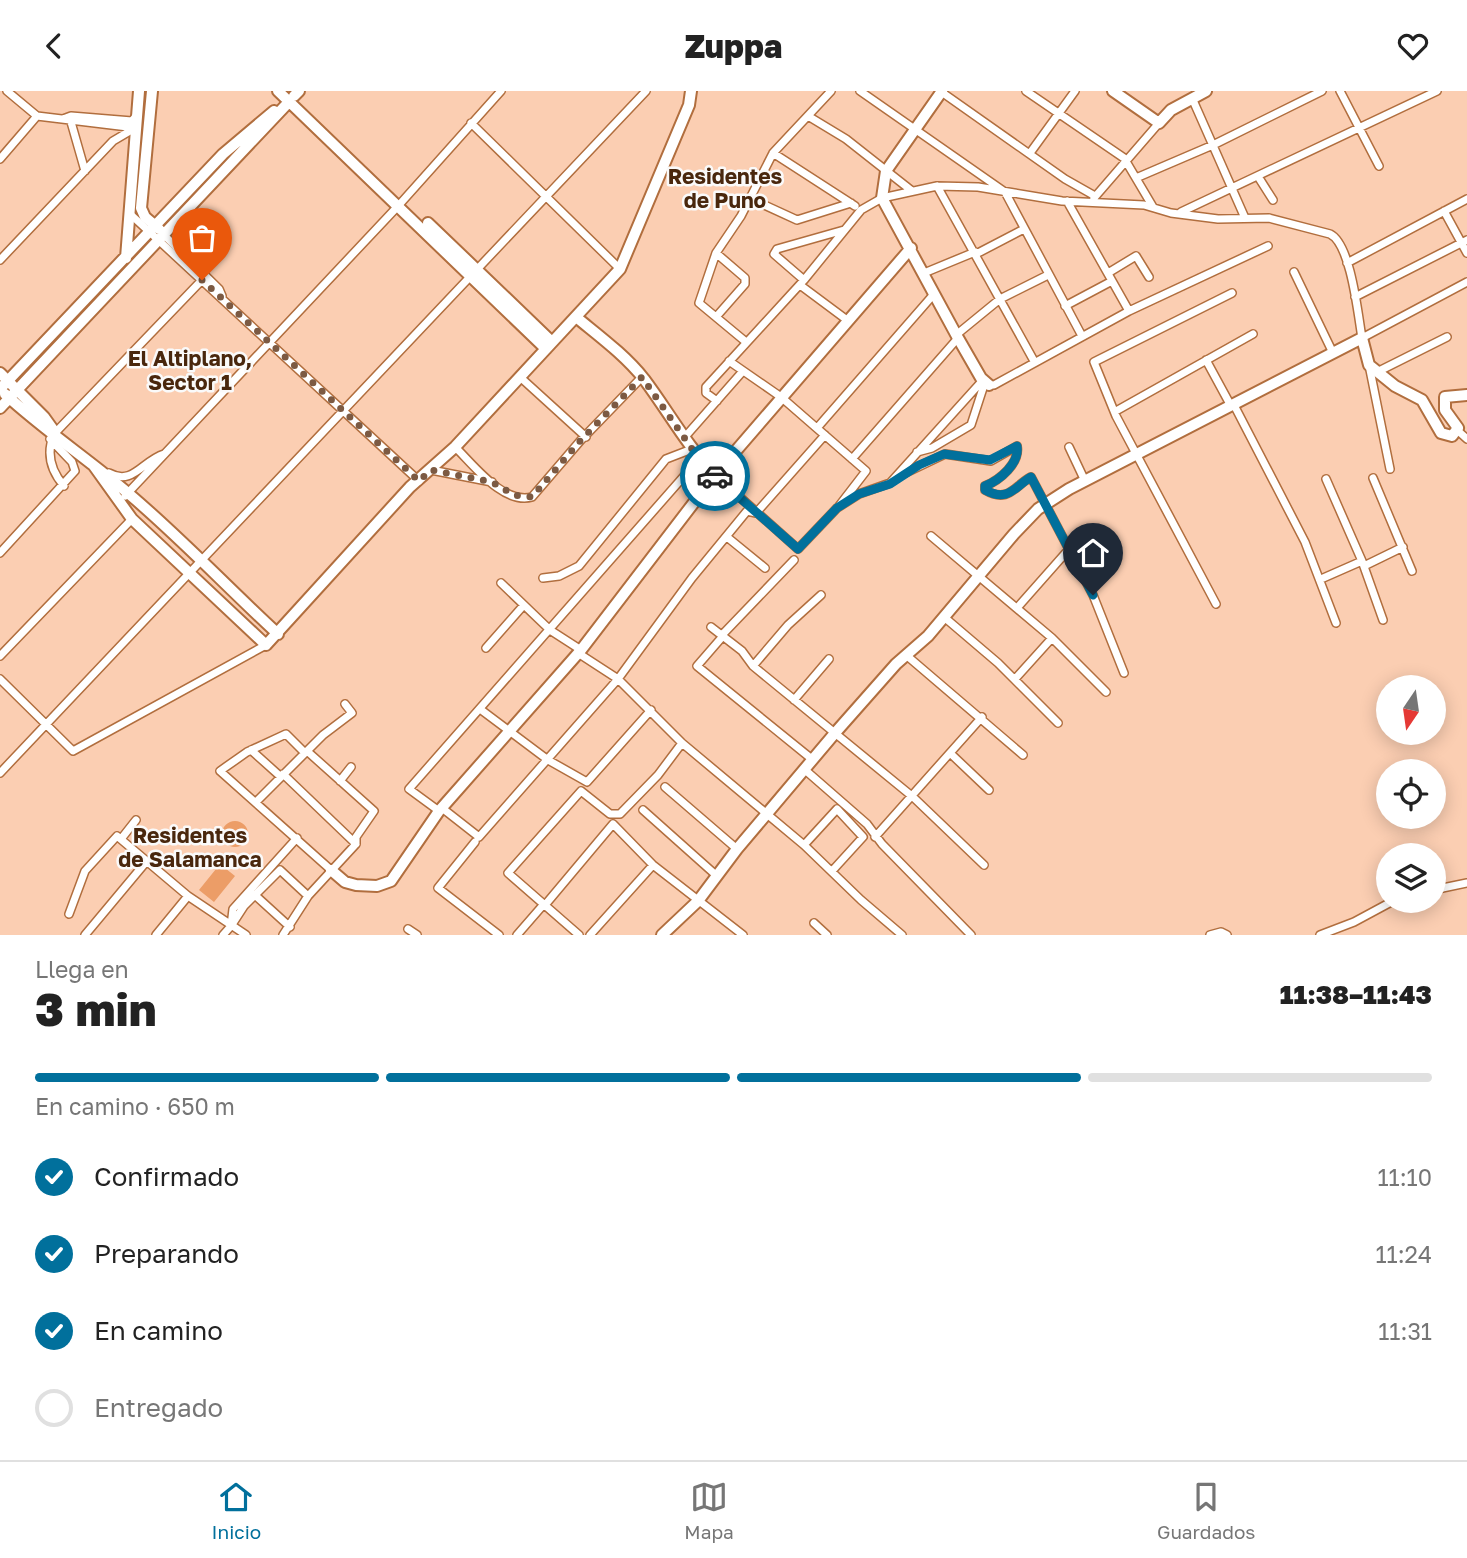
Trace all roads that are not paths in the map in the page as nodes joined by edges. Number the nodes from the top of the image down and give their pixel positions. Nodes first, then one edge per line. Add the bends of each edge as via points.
1 (7, 91) edge
2 (139, 91) edge
3 (152, 91) edge
4 (278, 91) edge
5 (501, 91) edge
6 (646, 91) edge
7 (691, 91) edge
8 (831, 91) edge
9 (860, 91) edge
10 (941, 91) edge
11 (1026, 91) edge
12 (1075, 91) edge
13 (1113, 91) edge
14 (1206, 91) edge
15 (1322, 91) edge
16 (1340, 91) edge
17 (1437, 91) edge
18 (292, 97) edge
19 (1192, 98) junction
20 (150, 112) junction
21 (1059, 114) junction
22 (37, 116) junction
23 (808, 116) junction
24 (99, 118) junction
25 (136, 118) junction
26 (62, 119) junction
27 (71, 122) junction
28 (471, 123) junction
29 (1159, 123) junction
30 (108, 125) junction
31 (1357, 127) junction
32 (148, 130) junction
33 (914, 131) junction
34 (113, 141) junction
35 (1213, 145) junction
36 (773, 153) junction
37 (1030, 153) junction
38 (0, 159) edge
39 (1127, 161) junction
40 (1379, 166) dead end
41 (85, 171) junction
42 (886, 171) junction
43 (1136, 177) junction
44 (1259, 178) junction
45 (937, 185) junction
46 (1235, 189) junction
47 (912, 191) junction
48 (1005, 192) junction
49 (548, 195) junction
50 (129, 198) junction
51 (749, 198) junction
52 (882, 198) junction
53 (1093, 199) junction
54 (1467, 199) edge
55 (1273, 200) dead end
56 (1067, 201) junction
57 (401, 203) junction
58 (852, 203) junction
59 (1153, 207) junction
60 (142, 209) junction
61 (861, 210) junction
62 (1444, 211) junction
63 (128, 212) junction
64 (1181, 212) junction
65 (1245, 218) junction
66 (844, 229) junction
67 (1024, 229) junction
68 (159, 234) junction
69 (1464, 242) edge
70 (1268, 246) dead end
71 (911, 248) junction
72 (716, 253) junction
73 (975, 253) junction
74 (1467, 253) edge
75 (126, 258) junction
76 (0, 260) edge
77 (1347, 263) junction
78 (620, 269) junction
79 (475, 272) junction
80 (1294, 272) dead end
81 (924, 273) junction
82 (1108, 273) junction
83 (1048, 275) junction
84 (1149, 277) dead end
85 (202, 280) junction
86 (1112, 281) junction
87 (802, 282) junction
88 (1467, 282) edge
89 (1232, 293) dead end
90 (934, 294) junction
91 (1355, 297) junction
92 (1000, 299) junction
93 (223, 300) junction
94 (1065, 306) junction
95 (1129, 311) junction
96 (576, 317) junction
97 (716, 317) junction
98 (847, 320) junction
99 (1253, 334) dead end
100 (1082, 336) junction
101 (957, 337) junction
102 (1447, 337) dead end
103 (1362, 338) junction
104 (268, 342) junction
105 (746, 342) junction
106 (549, 345) junction
107 (1333, 353) junction
108 (1206, 360) junction
109 (729, 361) junction
110 (1034, 361) junction
111 (1373, 368) junction
112 (743, 372) junction
113 (520, 377) junction
114 (642, 377) junction
115 (985, 382) junction
116 (2, 383) edge
117 (14, 394) junction
118 (1467, 395) edge
119 (781, 397) junction
120 (717, 401) junction
121 (1232, 406) junction
122 (0, 408) edge
123 (342, 411) junction
124 (1116, 411) junction
125 (817, 428) junction
126 (1458, 430) junction
127 (825, 435) junction
128 (53, 437) junction
129 (586, 437) junction
130 (684, 438) junction
131 (1467, 439) edge
132 (455, 447) junction
133 (1069, 447) dead end
134 (917, 452) junction
135 (165, 454) junction
136 (696, 454) junction
137 (1138, 454) junction
138 (852, 459) junction
139 (94, 466) junction
140 (1390, 469) dead end
141 (431, 470) junction
142 (715, 475) junction
143 (897, 477) junction
144 (1373, 478) dead end
145 (1326, 479) dead end
146 (419, 481) junction
147 (1085, 481) junction
148 (492, 482) junction
149 (64, 486) junction
150 (128, 493) junction
151 (120, 502) junction
152 (1046, 505) junction
153 (837, 508) junction
154 (756, 513) junction
155 (132, 519) junction
156 (931, 536) dead end
157 (727, 537) junction
158 (1403, 547) junction
159 (1070, 548) junction
160 (0, 552) edge
161 (794, 560) dead end
162 (200, 561) junction
163 (1363, 563) junction
164 (765, 568) dead end
165 (1412, 571) dead end
166 (188, 573) junction
167 (979, 576) junction
168 (543, 578) dead end
169 (1321, 579) junction
170 (501, 583) dead end
171 (821, 595) dead end
172 (1216, 604) dead end
173 (523, 606) junction
174 (1017, 608) junction
175 (944, 617) junction
176 (1383, 620) dead end
177 (1336, 623) dead end
178 (711, 627) dead end
179 (550, 629) junction
180 (278, 634) junction
181 (722, 636) junction
182 (1052, 638) junction
183 (266, 645) junction
184 (486, 648) dead end
185 (579, 652) junction
186 (906, 655) junction
187 (0, 656) edge
188 (829, 659) dead end
189 (753, 666) junction
190 (1124, 673) dead end
191 (618, 678) junction
192 (0, 679) edge
193 (1015, 679) junction
194 (1105, 692) dead end
195 (794, 700) junction
196 (345, 704) dead end
197 (480, 709) junction
198 (652, 710) junction
199 (982, 717) junction
200 (1058, 723) dead end
201 (47, 725) junction
202 (511, 730) junction
203 (835, 733) junction
204 (682, 743) junction
205 (251, 750) junction
206 (306, 752) junction
207 (950, 753) junction
208 (1023, 755) dead end
209 (548, 760) junction
210 (813, 760) junction
211 (351, 767) dead end
212 (804, 769) junction
213 (0, 773) edge
214 (282, 776) junction
215 (340, 781) junction
216 (665, 787) dead end
217 (989, 790) dead end
218 (913, 797) junction
219 (257, 801) junction
220 (441, 809) junction
221 (643, 810) dead end
222 (767, 814) junction
223 (136, 820) dead end
224 (876, 837) junction
225 (298, 838) junction
226 (121, 839) junction
227 (475, 842) dead end
228 (356, 844) junction
229 (804, 845) junction
230 (737, 849) junction
231 (146, 862) junction
232 (653, 865) junction
233 (984, 865) dead end
234 (331, 870) junction
235 (832, 871) junction
236 (717, 876) junction
237 (1467, 883) edge
238 (1446, 887) edge
239 (188, 896) junction
240 (256, 896) junction
241 (308, 896) junction
242 (698, 901) junction
243 (545, 904) junction
244 (1376, 909) edge
245 (69, 914) dead end
246 (814, 923) dead end
247 (231, 926) junction
248 (290, 927) junction
249 (408, 929) dead end
250 (85, 935) edge
251 (156, 935) edge
252 (223, 935) edge
253 (246, 935) edge
254 (283, 935) edge
255 (417, 935) edge
256 (499, 935) edge
257 (517, 935) edge
258 (579, 935) edge
259 (590, 935) edge
260 (663, 935) edge
261 (743, 935) edge
262 (827, 935) edge
263 (902, 935) edge
264 (971, 935) edge
265 (1210, 935) edge
266 (1227, 935) edge
267 (1320, 935) edge

1 - 22 street
2 - 25 street
3 - 20 street
4 - 18 street
5 - 28 street
6 - 49 street
7 - 78 street
8 - 23 street
9 - 33 street
10 - 33 street
10 - 37 street
11 - 21 street
12 - 21 street
13 - 29 street
14 - 19 street
15 - 35 street
16 - 31 street
17 - 31 street
18 - 57 street
18 - 68 street
19 - 29 street
19 - 35 street
20 - 25 street
20 - 32 street
21 - 37 street
21 - 39 street
22 - 26 street
22 - 38 street
23 - 36 street
23 - 42 street
24 - 25 street
24 - 26 street
24 - 30 street
25 - 30 street
25 - 32 street
25 - 34 street
25 - 50 street
26 - 27 street
27 - 30 street
27 - 41 street
28 - 49 street
28 - 57 street
29 - 39 street
30 - 34 street
31 - 40 street
31 - 44 street
32 - 60 street
33 - 42 street
33 - 48 street
34 - 41 street
35 - 43 street
35 - 46 street
36 - 51 street
36 - 58 street
37 - 53 street
39 - 43 street
39 - 53 street
41 - 76 street
42 - 47 street
42 - 52 street
43 - 59 street
44 - 46 street
44 - 55 street
45 - 47 street
45 - 48 street
45 - 73 street
46 - 64 street
46 - 65 street
47 - 52 street
48 - 56 street
48 - 67 street
49 - 78 street
49 - 79 street
50 - 60 street
50 - 63 street
51 - 58 street via 797,220
51 - 72 street
52 - 61 street
52 - 71 street
53 - 56 street
53 - 59 street
54 - 62 street
56 - 82 street
57 - 79 street
57 - 104 street
58 - 61 street
59 - 64 street
60 - 68 street
61 - 66 street
62 - 69 street
62 - 77 street
63 - 68 street
63 - 75 street
64 - 65 street via 1218,219
65 - 77 street via 1274,219 1334,236
66 - 87 street
66 - 87 street via 777,249 775,254
67 - 73 street
67 - 83 street
68 - 75 street
68 - 85 street
68 - 93 street via 219,289
68 - 117 street
69 - 74 street
69 - 91 street
70 - 95 street
71 - 81 street
71 - 98 street
72 - 97 street via 699,303
72 - 97 street via 746,278
73 - 81 street
73 - 92 street
75 - 116 street
77 - 91 street
78 - 96 street
79 - 106 street
79 - 123 street
80 - 107 street
81 - 90 street
82 - 84 street via 1136,256
82 - 86 street
83 - 92 street
83 - 94 street
85 - 93 street
85 - 128 street
86 - 94 street
86 - 95 street
87 - 98 street
87 - 105 street
88 - 103 street
89 - 124 street via 1094,362
90 - 101 street
90 - 125 street
91 - 103 street
92 - 101 street
92 - 110 street
93 - 104 street
94 - 100 street
95 - 100 street
96 - 106 street
96 - 114 street
97 - 105 street
98 - 119 street
99 - 108 street
100 - 110 street
101 - 115 street
101 - 138 street
102 - 111 street
103 - 107 street
103 - 111 street
104 - 123 street
104 - 135 street
105 - 109 street
106 - 113 street
107 - 121 street
108 - 121 street
108 - 124 street
109 - 112 street
109 - 120 street via 706,387 706,393
110 - 115 street via 1002,380
111 - 126 street via 1422,400 1440,433 1452,436
111 - 140 street
112 - 119 street
112 - 120 street
113 - 129 street
113 - 132 street
114 - 129 street
114 - 130 street
115 - 134 street
115 - 134 street via 971,425
116 - 117 street
117 - 122 street
117 - 128 street
117 - 128 street via 35,423
118 - 126 street via 1444,399 1445,410
119 - 125 street
119 - 142 street
120 - 130 street
121 - 137 street
121 - 169 street via 1262,456
123 - 146 street
123 - 162 street
124 - 137 street
125 - 127 street
126 - 131 street
127 - 138 street
127 - 154 street
128 - 139 street
128 - 149 street via 52,469
128 - 149 street via 75,467
129 - 148 street via 532,497 514,495
130 - 136 street
132 - 141 street
132 - 148 street
133 - 147 street
134 - 143 street
135 - 139 street via 153,457 124,479
135 - 150 street
136 - 142 street
136 - 168 street via 666,459 579,566
136 - 179 street
137 - 147 street
137 - 172 street
138 - 153 street via 866,471
139 - 150 street
139 - 151 street
141 - 146 street
141 - 148 street
142 - 154 street
142 - 185 street
143 - 152 street via 944,454 986,461 1017,446 1006,472 985,490 1011,493 1031,477
143 - 153 street
144 - 158 street
145 - 163 street
146 - 180 street
147 - 152 street
149 - 160 street
150 - 151 street
150 - 162 street
151 - 155 street
152 - 159 street
152 - 167 street via 1025,522
153 - 154 street via 798,549
154 - 157 street via 747,511
155 - 166 street
155 - 187 street
156 - 167 street
157 - 164 street
157 - 191 street
158 - 163 street
158 - 165 street
159 - 174 street
159 - 190 street
161 - 181 street
162 - 166 street
162 - 180 street
163 - 169 street
163 - 176 street
166 - 183 street
166 - 201 street
167 - 174 street
167 - 175 street
169 - 177 street
170 - 173 street
171 - 189 street
173 - 179 street
173 - 184 street
174 - 182 street
175 - 186 street
175 - 193 street
178 - 181 street
179 - 185 street
179 - 197 street
180 - 183 street
181 - 189 street
181 - 210 street via 697,666
182 - 193 street
182 - 194 street
183 - 201 street via 73,751
185 - 191 street
185 - 202 street
186 - 199 street
186 - 203 street
188 - 195 street
189 - 195 street
191 - 198 street
191 - 209 street
192 - 201 street
193 - 200 street
195 - 203 street
196 - 206 street via 352,713
197 - 202 street
197 - 220 street via 409,789
198 - 204 street
198 - 209 street via 587,782
199 - 207 street
199 - 208 street
201 - 213 street
202 - 209 street
202 - 220 street
203 - 210 street
203 - 218 street
204 - 222 street
204 - 243 street via 620,814 610,814 581,791 508,873
205 - 206 street via 286,734
205 - 214 street
205 - 219 street via 220,771
206 - 214 street
206 - 215 street
207 - 217 street
207 - 218 street
209 - 220 street via 479,837
210 - 212 street
211 - 215 street
212 - 222 street
212 - 224 street
214 - 219 street
214 - 228 street
215 - 228 street via 374,811
216 - 230 street
218 - 224 street
218 - 233 street
219 - 225 street
220 - 234 street via 391,881 356,885
221 - 236 street
222 - 229 street
222 - 230 street
223 - 226 street
224 - 264 street
225 - 234 street
225 - 247 street via 233,909
226 - 231 street
226 - 245 street via 117,836 85,871
227 - 256 street via 438,888
228 - 234 street
229 - 235 street
229 - 235 street via 837,809 863,837
230 - 236 street
231 - 239 street
231 - 250 street
232 - 242 street
232 - 243 street via 613,824
232 - 259 street
234 - 241 street
235 - 263 street
236 - 242 street
237 - 238 street
239 - 247 street
239 - 251 street
240 - 241 street via 280,870
240 - 247 street
240 - 248 street
241 - 248 street
242 - 260 street
242 - 261 street
243 - 257 street
243 - 258 street
244 - 267 street
246 - 262 street
247 - 252 street
247 - 253 street
248 - 254 street
249 - 255 street
265 - 266 street

